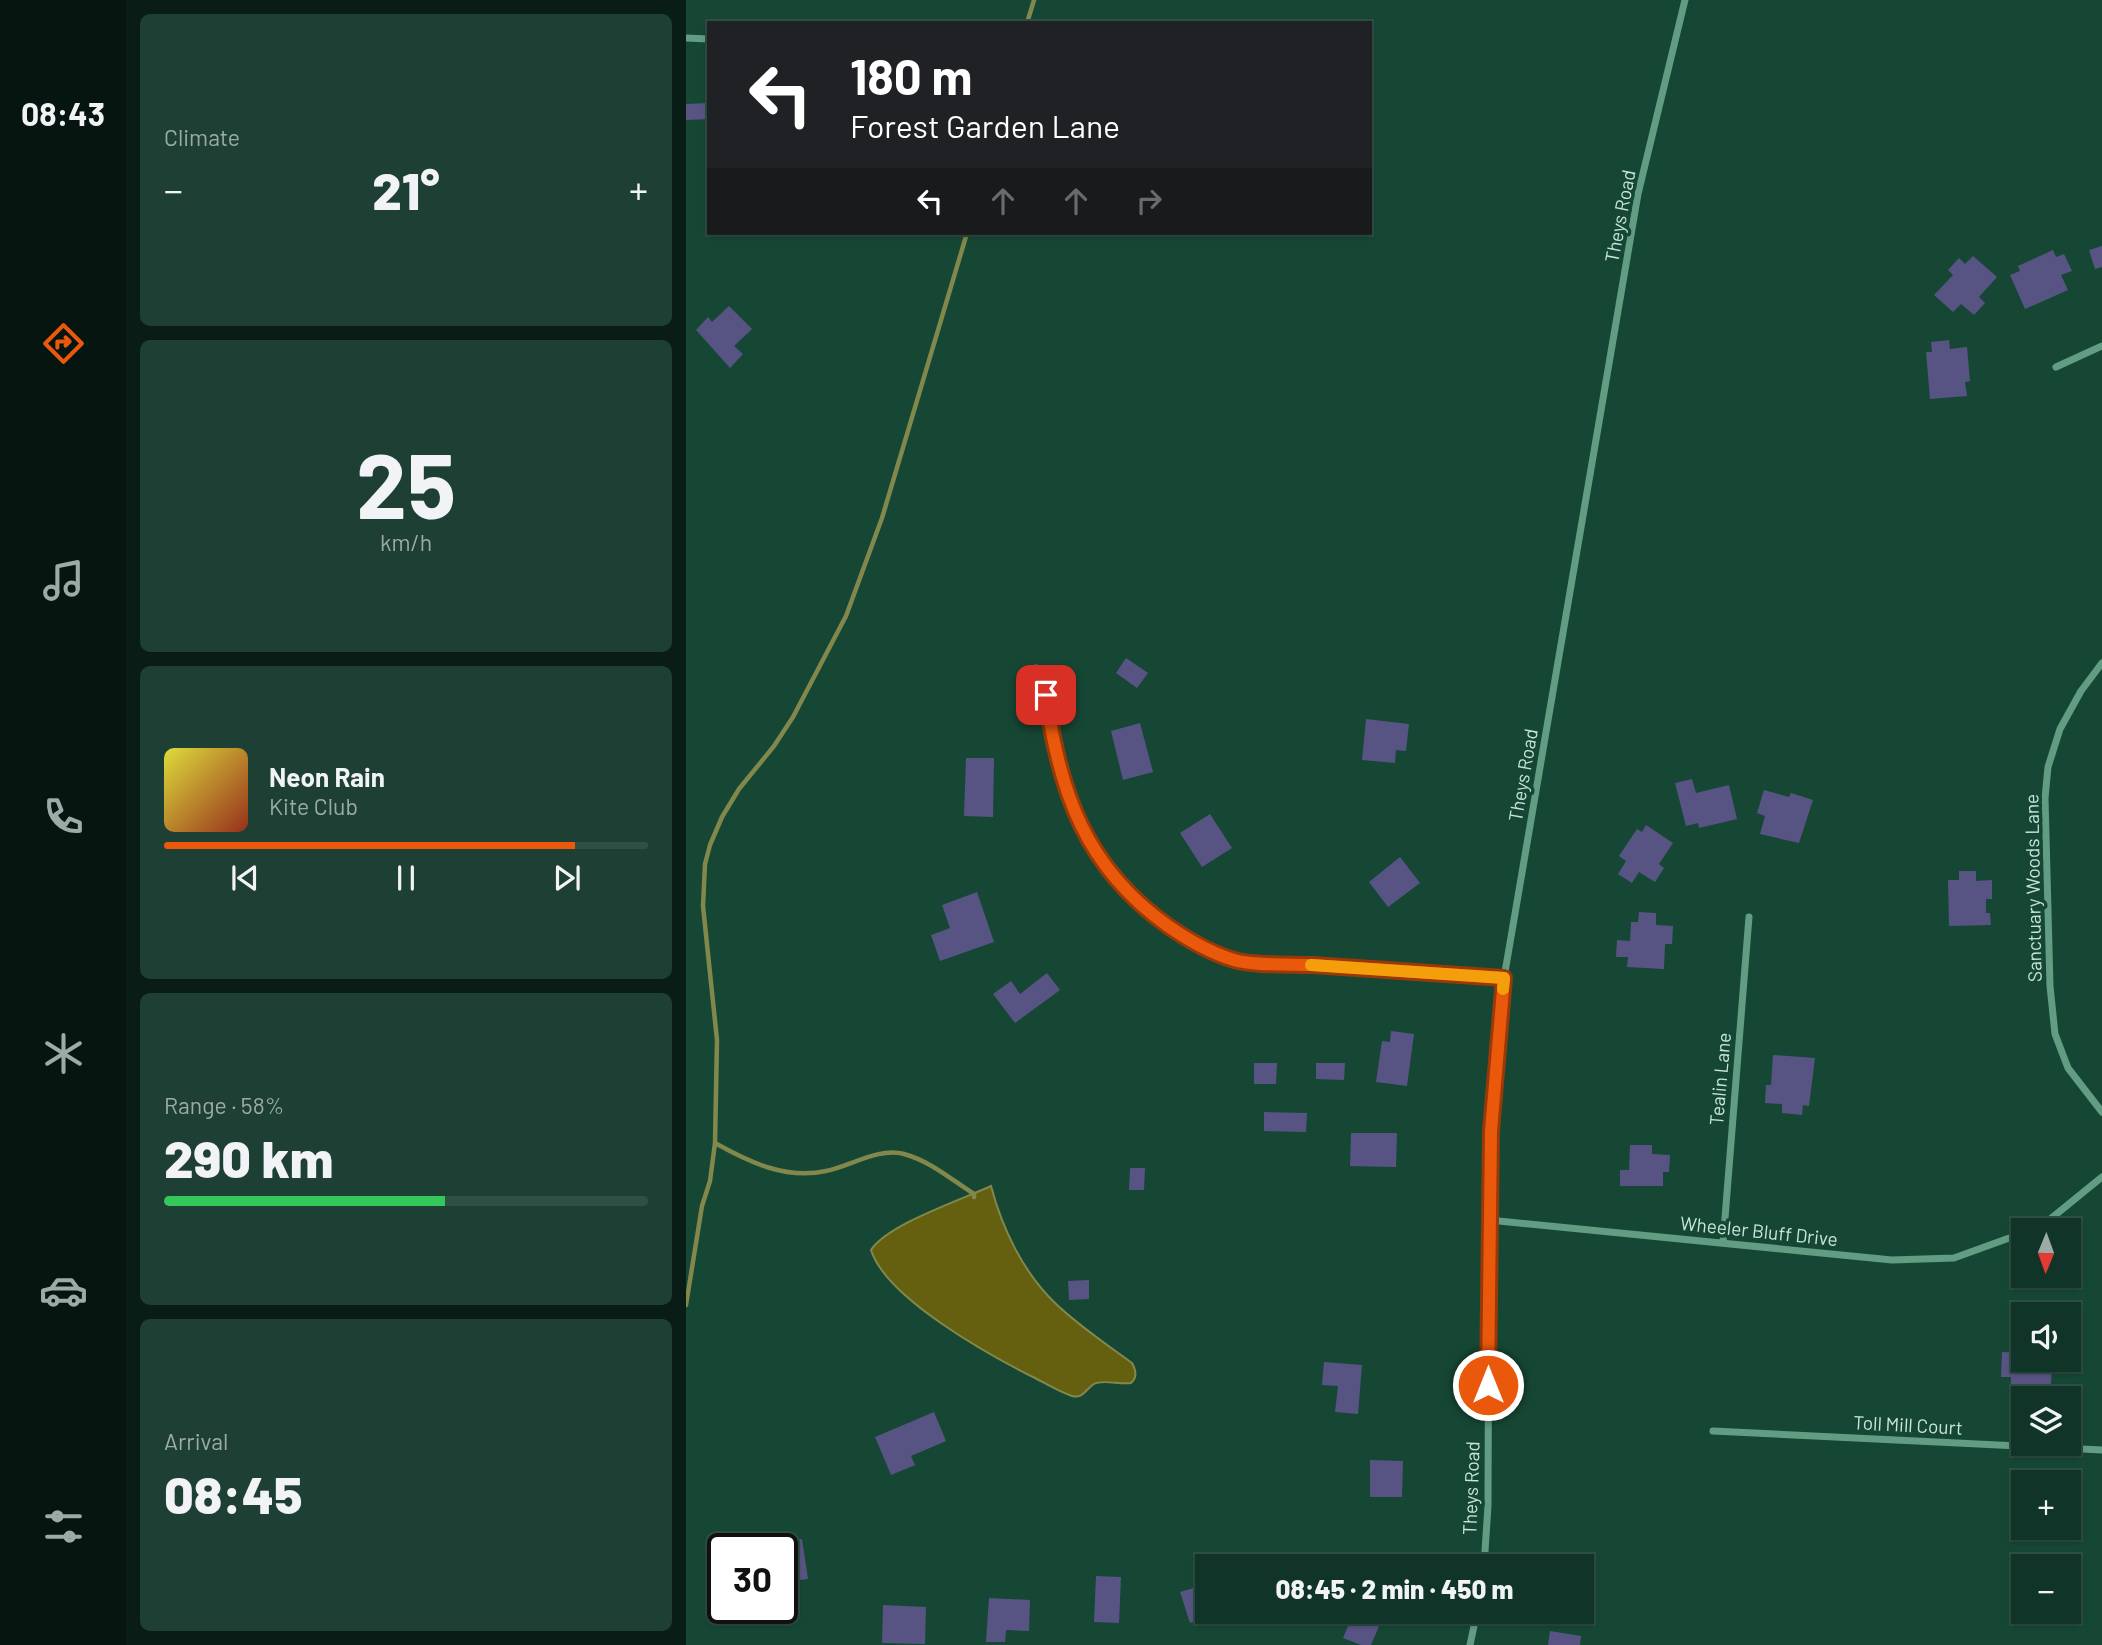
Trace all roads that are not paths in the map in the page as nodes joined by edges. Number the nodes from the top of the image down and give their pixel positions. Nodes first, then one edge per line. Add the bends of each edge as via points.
1 (1685, 0) edge
2 (686, 38) edge
3 (707, 39) edge
4 (2102, 346) edge
5 (2056, 368) dead end
6 (2102, 663) edge
7 (1036, 668) dead end
8 (1749, 918) dead end
9 (1504, 978) junction
10 (2102, 1112) edge
11 (2102, 1177) edge
12 (2052, 1218) edge
13 (1489, 1220) junction
14 (2011, 1237) edge
15 (1723, 1243) junction
16 (1713, 1431) dead end
17 (2102, 1450) edge
18 (1485, 1554) edge
19 (1474, 1624) edge
20 (1470, 1645) edge

1 - 9 street, Theys Road via 1638,194
2 - 3 street
4 - 5 street
6 - 10 street, Sanctuary Woods Lane via 2060,729 2048,767 2045,798 2055,1034 2068,1068
7 - 9 street via 1065,788 1091,844 1142,908 1189,940 1235,960
8 - 15 street, Tealin Lane
9 - 13 street, Theys Road via 1491,1131
11 - 12 street
13 - 15 street, Wheeler Bluff Drive
13 - 18 street, Theys Road
14 - 15 street, Wheeler Bluff Drive via 1954,1258 1892,1259
16 - 17 street, Toll Mill Court
19 - 20 street

